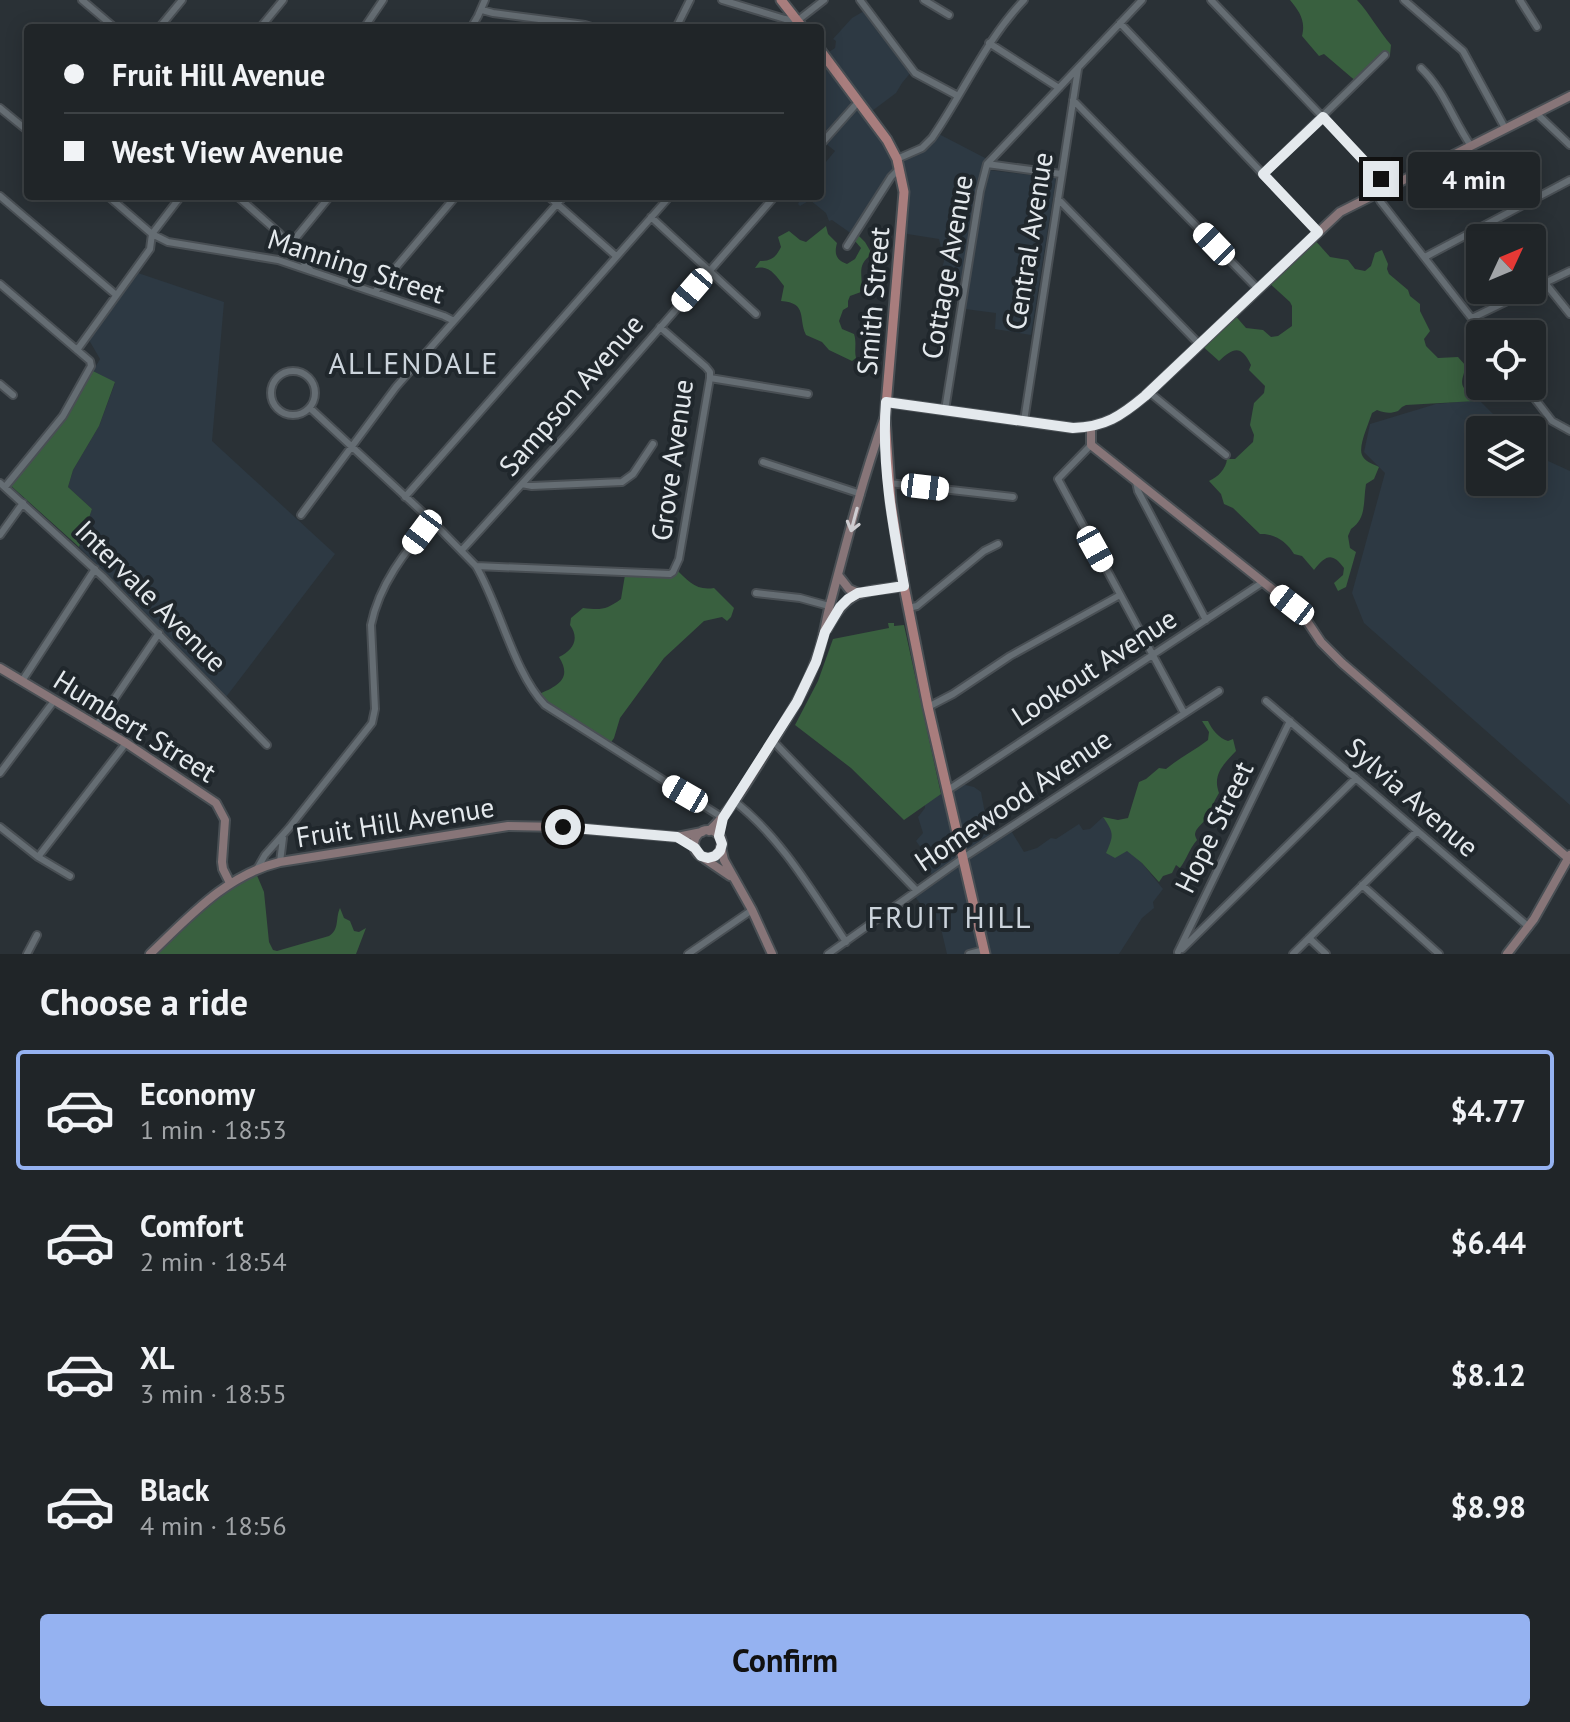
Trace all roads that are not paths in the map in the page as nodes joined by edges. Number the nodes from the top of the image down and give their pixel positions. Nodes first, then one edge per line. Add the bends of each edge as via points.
1 (82, 0) edge
2 (182, 0) edge
3 (283, 0) edge
4 (383, 0) edge
5 (485, 0) edge
6 (690, 0) edge
7 (722, 0) edge
8 (781, 0) edge
9 (824, 0) edge
10 (860, 0) edge
11 (924, 0) edge
12 (1024, 0) edge
13 (1142, 0) edge
14 (1211, 0) edge
15 (1404, 0) edge
16 (1520, 0) edge
17 (482, 10) junction
18 (949, 15) dead end
19 (1120, 23) junction
20 (110, 24) edge
21 (162, 24) edge
22 (263, 24) edge
23 (367, 24) edge
24 (473, 24) edge
25 (570, 24) edge
26 (678, 24) edge
27 (800, 24) edge
28 (1537, 27) dead end
29 (989, 43) junction
30 (824, 55) edge
31 (1385, 55) dead end
32 (1078, 67) junction
33 (1421, 68) dead end
34 (1059, 88) junction
35 (958, 96) junction
36 (1570, 96) edge
37 (1073, 100) junction
38 (859, 101) junction
39 (0, 108) edge
40 (1536, 113) junction
41 (1323, 117) junction
42 (24, 128) edge
43 (1505, 128) junction
44 (824, 140) edge
45 (1570, 145) edge
46 (1471, 146) junction
47 (898, 164) junction
48 (987, 164) junction
49 (1061, 174) junction
50 (1263, 174) junction
51 (1570, 180) edge
52 (1387, 188) junction
53 (1376, 193) junction
54 (0, 196) edge
55 (1058, 199) junction
56 (113, 200) edge
57 (178, 200) edge
58 (241, 200) edge
59 (327, 200) edge
60 (453, 200) edge
61 (552, 200) edge
62 (560, 200) edge
63 (666, 200) edge
64 (771, 200) edge
65 (557, 204) junction
66 (651, 217) junction
67 (1318, 232) junction
68 (152, 234) junction
69 (290, 245) junction
70 (847, 246) dead end
71 (616, 256) junction
72 (1425, 257) junction
73 (311, 271) junction
74 (709, 271) junction
75 (1570, 271) edge
76 (1546, 283) edge
77 (1546, 284) edge
78 (3, 286) edge
79 (1258, 289) junction
80 (375, 292) junction
81 (115, 294) junction
82 (0, 295) edge
83 (1502, 304) edge
84 (756, 314) dead end
85 (1570, 314) edge
86 (1472, 318) joint
87 (454, 321) junction
88 (660, 327) junction
89 (1199, 344) junction
90 (77, 350) junction
91 (710, 378) junction
92 (0, 384) edge
93 (1149, 392) junction
94 (808, 394) dead end
95 (13, 395) dead end
96 (1536, 400) edge
97 (886, 402) junction
98 (310, 408) junction
99 (945, 410) junction
100 (885, 418) junction
101 (1024, 421) junction
102 (1091, 427) junction
103 (1570, 431) edge
104 (653, 444) dead end
105 (1091, 445) junction
106 (351, 447) junction
107 (1226, 455) dead end
108 (763, 462) dead end
109 (1136, 482) junction
110 (889, 483) junction
111 (522, 484) junction
112 (2, 485) edge
113 (861, 494) junction
114 (405, 497) junction
115 (1013, 497) dead end
116 (23, 503) junction
117 (301, 515) dead end
118 (432, 521) junction
119 (0, 535) edge
120 (998, 544) dead end
121 (462, 550) junction
122 (476, 566) junction
123 (95, 569) junction
124 (838, 575) junction
125 (1263, 582) junction
126 (904, 586) junction
127 (756, 593) dead end
128 (858, 593) junction
129 (1120, 595) junction
130 (829, 606) junction
131 (908, 608) junction
132 (1206, 620) junction
133 (825, 632) junction
134 (159, 633) junction
135 (1153, 655) junction
136 (0, 668) edge
137 (22, 681) junction
138 (1219, 691) dead end
139 (54, 701) junction
140 (1266, 701) dead end
141 (928, 707) junction
142 (1184, 713) junction
143 (1290, 721) junction
144 (96, 726) junction
145 (773, 741) junction
146 (126, 743) junction
147 (267, 745) dead end
148 (0, 773) edge
149 (1356, 778) junction
150 (948, 790) junction
151 (734, 801) junction
152 (723, 818) junction
153 (0, 827) edge
154 (705, 831) junction
155 (1417, 831) junction
156 (284, 834) junction
157 (719, 836) junction
158 (677, 837) junction
159 (721, 847) junction
160 (695, 848) junction
161 (701, 856) junction
162 (1569, 856) edge
163 (38, 857) junction
164 (963, 858) junction
165 (280, 862) junction
166 (257, 869) junction
167 (70, 876) dead end
168 (733, 879) junction
169 (230, 883) junction
170 (1362, 885) junction
171 (916, 890) junction
172 (752, 910) junction
173 (1529, 927) junction
174 (37, 935) dead end
175 (1309, 938) junction
176 (846, 942) junction
177 (985, 952) edge
178 (1177, 953) edge
179 (27, 954) edge
180 (150, 954) edge
181 (688, 954) edge
182 (772, 954) edge
183 (828, 954) edge
184 (969, 954) edge
185 (1293, 954) edge
186 (1326, 954) edge
187 (1439, 954) edge
188 (1507, 954) edge

1 - 20 street
2 - 21 street
3 - 22 street
4 - 23 street
5 - 17 street
6 - 26 street
7 - 27 street
8 - 27 main road
9 - 27 street
10 - 35 street via 915,73
11 - 18 street
12 - 29 street
13 - 19 street, Cottage Avenue
14 - 41 street
15 - 43 street via 1463,51
16 - 28 street
17 - 24 street
17 - 25 street
19 - 32 street, Cottage Avenue
19 - 50 street
29 - 34 street
29 - 35 street
30 - 38 main road, Smith Street
31 - 41 street
32 - 34 street, Cottage Avenue
32 - 37 street, Central Avenue
33 - 46 street
34 - 48 street, Cottage Avenue
35 - 47 street via 927,144
36 - 40 street
37 - 49 street, Central Avenue
37 - 79 street
38 - 44 street
38 - 47 main road, Smith Street
39 - 42 street
40 - 43 street
40 - 45 street
41 - 50 street
41 - 52 street
43 - 46 street
46 - 52 street
47 - 70 street
47 - 97 main road, Smith Street via 904,200
48 - 49 street
48 - 99 street, Cottage Avenue
49 - 55 street, Central Avenue
50 - 67 street
51 - 72 street
52 - 53 street
53 - 67 street via 1347,207
53 - 72 street
54 - 81 street
55 - 89 street
55 - 101 street, Central Avenue
56 - 68 street
57 - 68 street
58 - 69 street
59 - 69 street
60 - 80 street
61 - 65 street
62 - 65 street
63 - 66 street
64 - 74 street, Sampson Avenue
65 - 71 street
65 - 87 street
66 - 71 street
66 - 74 street
67 - 79 street
68 - 73 street, Manning Street via 168,242 278,260
68 - 81 street via 150,249
69 - 73 street
71 - 114 street
72 - 86 street
73 - 80 street, Manning Street
74 - 84 street
74 - 88 street, Sampson Avenue
75 - 76 street
77 - 85 street
78 - 82 street
78 - 90 street
79 - 89 street
80 - 87 street, Manning Street
81 - 90 street
83 - 86 street
87 - 106 street
88 - 91 street, Grove Avenue via 706,367
88 - 111 street, Sampson Avenue
89 - 93 street
90 - 112 street via 90,361 90,370 63,416
91 - 94 street
91 - 122 street, Grove Avenue via 673,572
92 - 95 street
93 - 102 street via 1121,415
93 - 107 street
96 - 103 street via 1552,421
97 - 99 street
97 - 100 main road, Smith Street
98 - 98 street via 294,415 278,410 271,388 281,374 298,371 308,376 316,392
98 - 106 street
99 - 101 street
100 - 110 main road, Smith Street
100 - 113 street
101 - 102 street
102 - 105 street
104 - 111 street via 625,481
105 - 109 street
105 - 129 street via 1058,479
106 - 114 street
106 - 117 street
108 - 113 street
109 - 125 street
109 - 132 street
110 - 115 street
110 - 126 main road, Smith Street
111 - 121 street, Sampson Avenue
112 - 116 street, Intervale Avenue
113 -> 124 street
114 - 118 street
116 - 119 street
116 - 123 street, Intervale Avenue
118 - 121 street
118 - 156 street via 387,581 374,611 372,723
120 - 131 street
121 - 122 street
122 - 152 street via 528,682 545,705
123 - 134 street, Intervale Avenue
123 - 137 street
124 - 128 street
124 - 130 street
125 - 132 street, Lookout Avenue
125 - 162 street via 1299,611 1342,663
126 - 128 street
126 - 131 main road, Smith Street
127 - 130 street
128 - 133 street via 840,607
129 - 135 street
129 - 141 street
130 - 133 street
131 - 141 main road, Smith Street
132 - 135 street, Lookout Avenue
133 - 145 street via 809,679
134 - 144 street
134 - 147 street, Intervale Avenue
135 - 142 street
135 - 150 street, Lookout Avenue
136 - 137 street, Humbert Street
137 - 139 street, Humbert Street
138 - 142 street, Homewood Avenue
139 - 144 street, Humbert Street
139 - 148 street
140 - 143 street, Sylvia Avenue
141 - 150 main road, Smith Street
142 - 164 street, Homewood Avenue
143 - 149 street, Sylvia Avenue
143 - 178 street, Hope Street
144 - 146 street, Humbert Street
145 - 151 street
145 - 171 street
146 - 163 street
146 - 169 street, Humbert Street via 219,807 225,827 223,869
149 - 155 street, Sylvia Avenue
149 - 178 street
150 - 164 main road, Smith Street
151 - 152 street
151 - 176 street via 778,846
152 - 154 street
152 - 157 street
153 - 163 street
154 - 157 street
154 - 158 street, Fruit Hill Avenue
154 - 160 street via 696,837
155 - 170 street
155 - 173 street, Sylvia Avenue
156 - 165 street
156 - 166 street
157 - 159 street
158 - 160 street, Fruit Hill Avenue
158 - 165 street, Fruit Hill Avenue via 508,826
159 - 161 street via 715,856
159 - 168 street
160 - 161 street
161 - 168 street
162 - 173 street
163 - 167 street
164 - 171 street, Homewood Avenue
164 - 177 main road, Smith Street
165 - 166 street, Fruit Hill Avenue
166 - 169 street, Fruit Hill Avenue
168 - 172 street
169 - 180 street, Fruit Hill Avenue
170 - 175 street
170 - 187 street
171 - 176 street, Homewood Avenue
172 - 181 street
172 - 182 street
173 - 188 street
174 - 179 street
175 - 185 street
175 - 186 street
176 - 183 street, Homewood Avenue
177 - 184 street

